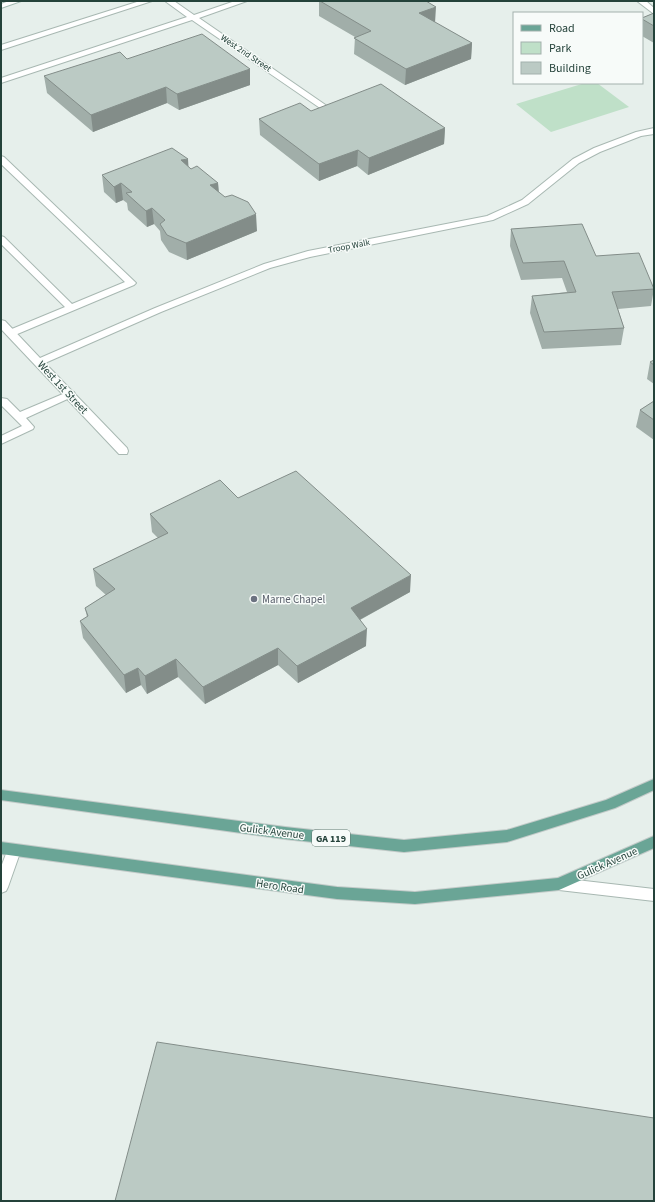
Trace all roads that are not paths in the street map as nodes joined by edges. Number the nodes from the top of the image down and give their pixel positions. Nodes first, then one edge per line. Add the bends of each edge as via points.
1 (17, 1) edge
2 (148, 1) edge
3 (169, 1) edge
4 (243, 1) edge
5 (641, 1) edge
6 (1, 6) edge
7 (654, 12) edge
8 (193, 17) junction
9 (1, 48) edge
10 (1, 81) edge
11 (323, 106) edge
12 (654, 131) edge
13 (1, 159) edge
14 (1, 239) edge
15 (71, 308) junction
16 (1, 323) edge
17 (11, 333) junction
18 (39, 362) junction
19 (70, 394) junction
20 (1, 401) edge
21 (19, 417) junction
22 (1, 440) edge
23 (123, 451) dead end
24 (654, 784) edge
25 (1, 795) edge
26 (654, 842) edge
27 (8, 849) edge
28 (559, 884) junction
29 (1, 887) edge
30 (654, 895) edge

1 - 6 street
2 - 9 street
3 - 8 street, West 2nd Street
4 - 8 street
5 - 7 street
8 - 10 street
8 - 11 street, West 2nd Street
12 - 18 street, Troop Walk via 639,134 576,161 525,202 490,218 308,254 267,266
13 - 15 street via 131,284
14 - 15 street
15 - 17 street
16 - 17 street, West 1st Street
17 - 18 street, West 1st Street
18 - 19 street, West 1st Street
19 - 21 street
19 - 23 street, West 1st Street
20 - 21 street via 3,400
21 - 22 street via 29,427
24 - 25 main road, Gulick Avenue / GA 119 via 610,804 507,836 404,846 285,833
26 - 28 main road, Gulick Avenue
27 - 28 main road, Hero Road via 337,893 415,898
27 - 29 street
28 - 30 street

